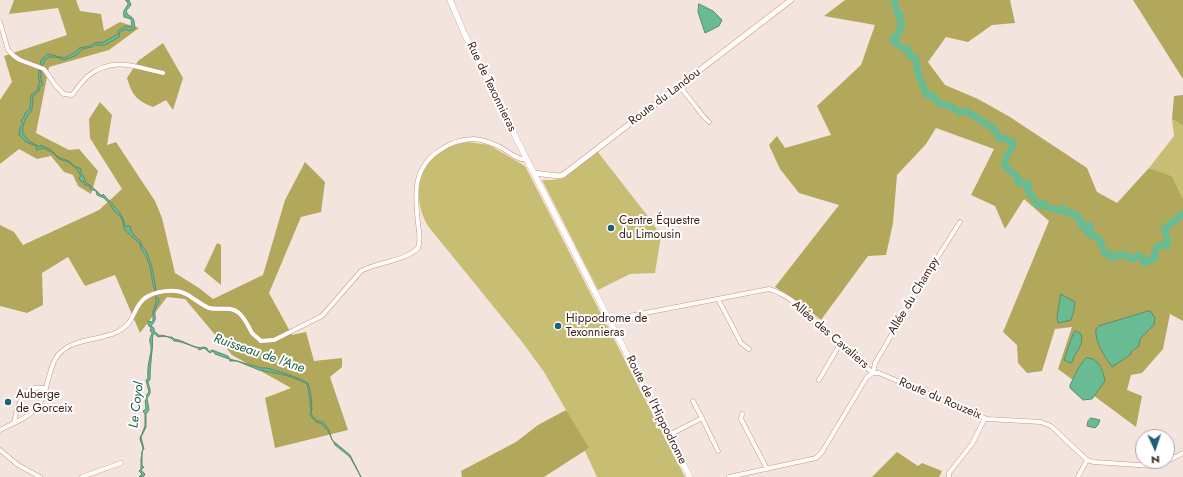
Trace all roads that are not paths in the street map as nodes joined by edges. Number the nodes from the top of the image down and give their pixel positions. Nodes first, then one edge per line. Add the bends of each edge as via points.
1 (450, 0) edge
2 (791, 0) edge
3 (0, 22) edge
4 (163, 73) dead end
5 (680, 86) junction
6 (709, 122) dead end
7 (527, 160) junction
8 (534, 173) junction
9 (960, 222) dead end
10 (718, 299) junction
11 (609, 320) junction
12 (840, 344) junction
13 (749, 349) dead end
14 (873, 373) junction
15 (819, 380) dead end
16 (46, 388) junction
17 (693, 401) dead end
18 (742, 414) dead end
19 (702, 418) junction
20 (985, 418) junction
21 (14, 423) junction
22 (0, 430) edge
23 (669, 435) junction
24 (0, 450) edge
25 (718, 451) dead end
26 (1183, 453) edge
27 (1087, 460) junction
28 (120, 463) dead end
29 (767, 469) junction
30 (40, 477) edge
31 (82, 477) edge
32 (690, 477) edge
33 (729, 477) edge
34 (949, 477) edge
35 (1078, 477) edge

1 - 7 main road, Rue de Texonnieras
2 - 5 street, Route du Landou
3 - 4 street via 8,50 20,60 44,69 64,94 72,95 88,76 111,64
5 - 6 street via 702,117
5 - 8 street, Route du Landou via 563,175
7 - 8 main road, Rue de Texonnieras
7 - 16 street via 519,159 499,147 475,139 457,141 435,153 422,170 417,184 420,238 418,248 361,270 322,316 274,340 262,341 253,334 238,312 230,309 211,309 185,293 170,290 146,298 125,328 114,334 68,347 60,353 54,362
8 - 11 main road, Route de l'Hippodrome
9 - 14 street, Allée du Champy via 875,363
10 - 11 street, Allée des Cavaliers
10 - 12 street, Allée des Cavaliers via 769,289 778,291 813,317
10 - 13 street via 741,344
11 - 23 main road, Route de l'Hippodrome
12 - 14 street, Allée des Cavaliers
12 - 15 street
14 - 20 street, Route du Rouzeix via 879,373
14 - 29 street via 867,376 816,458
16 - 21 street via 39,406
16 - 21 street via 32,388 27,392 17,406
17 - 19 street
18 - 29 street via 742,419
19 - 23 street
19 - 25 street
20 - 27 street, Route du Rouzeix via 1041,422 1051,426
20 - 34 street via 972,444
21 - 22 street
23 - 32 main road, Route de l'Hippodrome
24 - 30 street via 18,465
26 - 27 street via 1153,466
27 - 35 street
28 - 31 street
29 - 33 street

